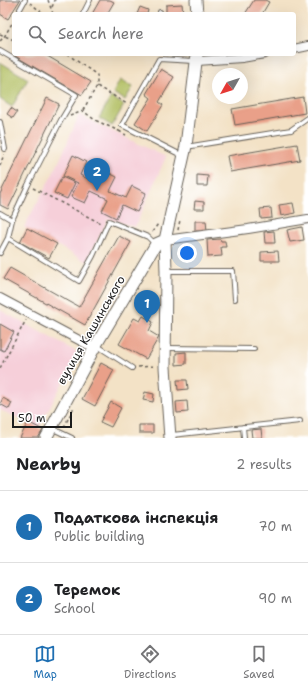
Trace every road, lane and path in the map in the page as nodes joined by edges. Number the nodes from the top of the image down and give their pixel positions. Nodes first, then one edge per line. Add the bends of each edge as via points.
1 (26, 0) edge
2 (48, 0) edge
3 (55, 0) edge
4 (90, 0) edge
5 (196, 0) edge
6 (51, 8) junction
7 (20, 9) dead end
8 (41, 12) edge
9 (52, 12) edge
10 (83, 12) edge
11 (196, 12) edge
12 (12, 23) edge
13 (0, 34) edge
14 (4, 37) junction
15 (12, 39) edge
16 (0, 41) edge
17 (308, 46) edge
18 (296, 49) edge
19 (0, 51) edge
20 (70, 56) edge
21 (244, 56) edge
22 (197, 58) edge
23 (159, 59) joint
24 (97, 86) junction
25 (132, 107) junction
26 (83, 110) junction
27 (308, 118) edge
28 (61, 120) junction
29 (0, 122) edge
30 (122, 125) junction
31 (5, 149) joint
32 (185, 151) junction
33 (0, 166) edge
34 (28, 185) junction
35 (0, 213) edge
36 (162, 219) dead end
37 (308, 219) edge
38 (12, 220) junction
39 (107, 226) junction
40 (8, 238) junction
41 (156, 240) junction
42 (0, 253) edge
43 (166, 271) junction
44 (0, 298) edge
45 (235, 299) dead end
46 (27, 320) dead end
47 (95, 346) junction
48 (165, 348) junction
49 (254, 349) dead end
50 (165, 367) junction
51 (0, 368) edge
52 (132, 368) joint
53 (75, 405) dead end
54 (300, 421) dead end
55 (243, 427) junction
56 (48, 433) edge
57 (61, 433) junction
58 (169, 436) edge
59 (72, 438) edge
60 (244, 438) edge

1 - 7 lane
1 - 8 path
2 - 6 path
3 - 6 path
4 - 10 lane
5 - 11 street
6 - 9 path
12 - 14 path
13 - 14 path
14 - 15 path
14 - 16 path
17 - 18 street
19 - 28 lane via 76,95
20 - 24 path via 98,75
21 - 22 street
22 - 23 lane
22 - 32 street
23 - 25 lane
24 - 25 path
24 - 26 path
25 - 30 lane
26 - 28 path
26 - 30 path via 96,120 119,131
27 - 32 lane via 291,130 192,146
28 - 34 lane
29 - 31 lane
30 - 32 lane
31 - 33 path
32 - 41 street
34 - 38 lane
34 - 39 path
35 - 38 lane
36 - 41 path
37 - 41 street
38 - 40 lane
39 - 40 lane via 79,281
39 - 41 lane via 109,221
40 - 42 lane
41 - 43 street
41 - 47 street, вулиця Кашинського
43 - 45 lane via 233,271
43 - 48 street
44 - 47 street
46 - 51 path
47 - 52 lane
47 - 56 street, вулиця Кашинського
48 - 49 lane
48 - 50 street
50 - 52 path
50 - 58 street
53 - 57 path
54 - 55 lane
55 - 58 lane
55 - 60 lane
56 - 57 lane
57 - 59 lane

